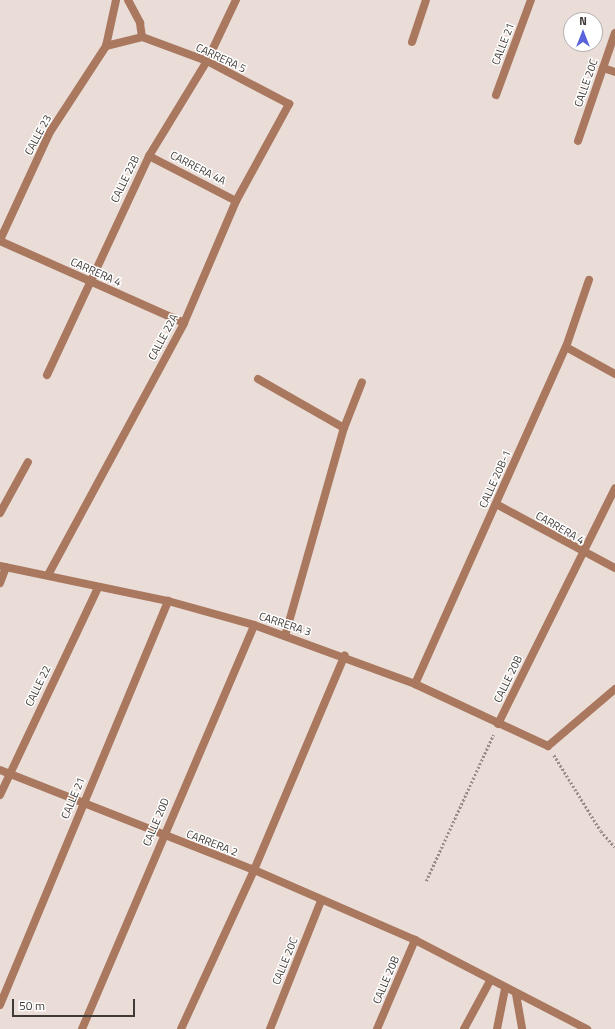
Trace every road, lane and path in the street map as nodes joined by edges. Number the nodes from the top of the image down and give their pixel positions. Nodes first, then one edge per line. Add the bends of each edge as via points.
1 (116, 0) edge
2 (236, 0) edge
3 (426, 0) edge
4 (531, 0) edge
5 (130, 3) edge
6 (615, 34) edge
7 (142, 37) junction
8 (412, 42) dead end
9 (106, 46) junction
10 (207, 61) junction
11 (603, 68) junction
12 (615, 72) edge
13 (496, 95) dead end
14 (289, 104) joint
15 (578, 141) dead end
16 (149, 156) junction
17 (236, 201) junction
18 (0, 240) edge
19 (88, 280) junction
20 (589, 280) dead end
21 (184, 323) junction
22 (566, 347) junction
23 (47, 374) dead end
24 (615, 374) edge
25 (258, 379) dead end
26 (362, 382) dead end
27 (344, 428) junction
28 (28, 462) dead end
29 (615, 488) edge
30 (496, 504) junction
31 (0, 513) edge
32 (582, 553) junction
33 (3, 567) edge
34 (615, 568) edge
35 (48, 575) junction
36 (0, 582) edge
37 (98, 588) junction
38 (168, 601) junction
39 (254, 625) junction
40 (285, 636) junction
41 (345, 655) junction
42 (415, 684) junction
43 (615, 689) edge
44 (498, 724) junction
45 (548, 746) junction
46 (0, 770) edge
47 (8, 773) junction
48 (0, 795) edge
49 (83, 802) junction
50 (162, 835) junction
51 (615, 847) edge
52 (254, 870) junction
53 (426, 881) dead end
54 (321, 901) junction
55 (415, 940) junction
56 (490, 981) junction
57 (505, 988) junction
58 (516, 994) junction
59 (0, 1005) edge
60 (82, 1029) edge
61 (181, 1029) edge
62 (270, 1029) edge
63 (378, 1029) edge
64 (464, 1029) edge
65 (497, 1029) edge
66 (522, 1029) edge
67 (587, 1029) edge

1 - 9 street, CALLE 23 via 116,12
2 - 10 street, CALLE 22B
3 - 8 street
4 - 13 street, CALLE 21
5 - 7 street via 140,23
6 - 11 street, CALLE 20C
7 - 9 street
7 - 10 street, CARRERA 5
9 - 18 street, CALLE 23 via 50,132
10 - 14 street, CARRERA 5
10 - 16 street, CALLE 22B
11 - 12 street
11 - 15 street, CALLE 20C
14 - 17 street, CALLE 22A
16 - 17 street, CARRERA 4A
16 - 19 street, CALLE 22B
17 - 21 street, CALLE 22A
18 - 19 street, CARRERA 4
19 - 21 street, CARRERA 4
19 - 23 street, CALLE 22B
20 - 22 street, CALLE 20B-1
21 - 35 street, CALLE 22A
22 - 24 street
22 - 30 street, CALLE 20B-1
25 - 27 street
26 - 27 street
27 - 40 street
28 - 31 street
29 - 32 street, CALLE 20B
30 - 32 street, CARRERA 4
30 - 42 street, CALLE 20B-1
32 - 34 street, CARRERA 4
32 - 44 street, CALLE 20B
33 - 35 street, CARRERA 3
33 - 36 street
35 - 37 street, CARRERA 3
37 - 38 street, CARRERA 3
37 - 47 street, CALLE 22
38 - 39 street, CARRERA 3
38 - 49 street, CALLE 21
39 - 40 street, CARRERA 3
39 - 50 street, CALLE 20D
40 - 41 street, CARRERA 3
41 - 42 street, CARRERA 3
41 - 52 street
42 - 44 street, CARRERA 3
43 - 45 street
44 - 45 street, CARRERA 3
44 - 53 path
45 - 51 path via 601,831
46 - 47 street, CARRERA 2
47 - 48 street, CALLE 22
47 - 49 street, CARRERA 2
49 - 50 street, CARRERA 2
49 - 59 street, CALLE 21
50 - 52 street, CARRERA 2
50 - 60 street, CALLE 20D
52 - 54 street, CARRERA 2
52 - 61 street
54 - 55 street, CARRERA 2
54 - 62 street, CALLE 20C
55 - 56 street, CARRERA 2
55 - 63 street, CALLE 20B
56 - 57 street, CARRERA 2
56 - 64 street
57 - 58 street, CARRERA 2
57 - 65 street
58 - 66 street
58 - 67 street, CARRERA 2

